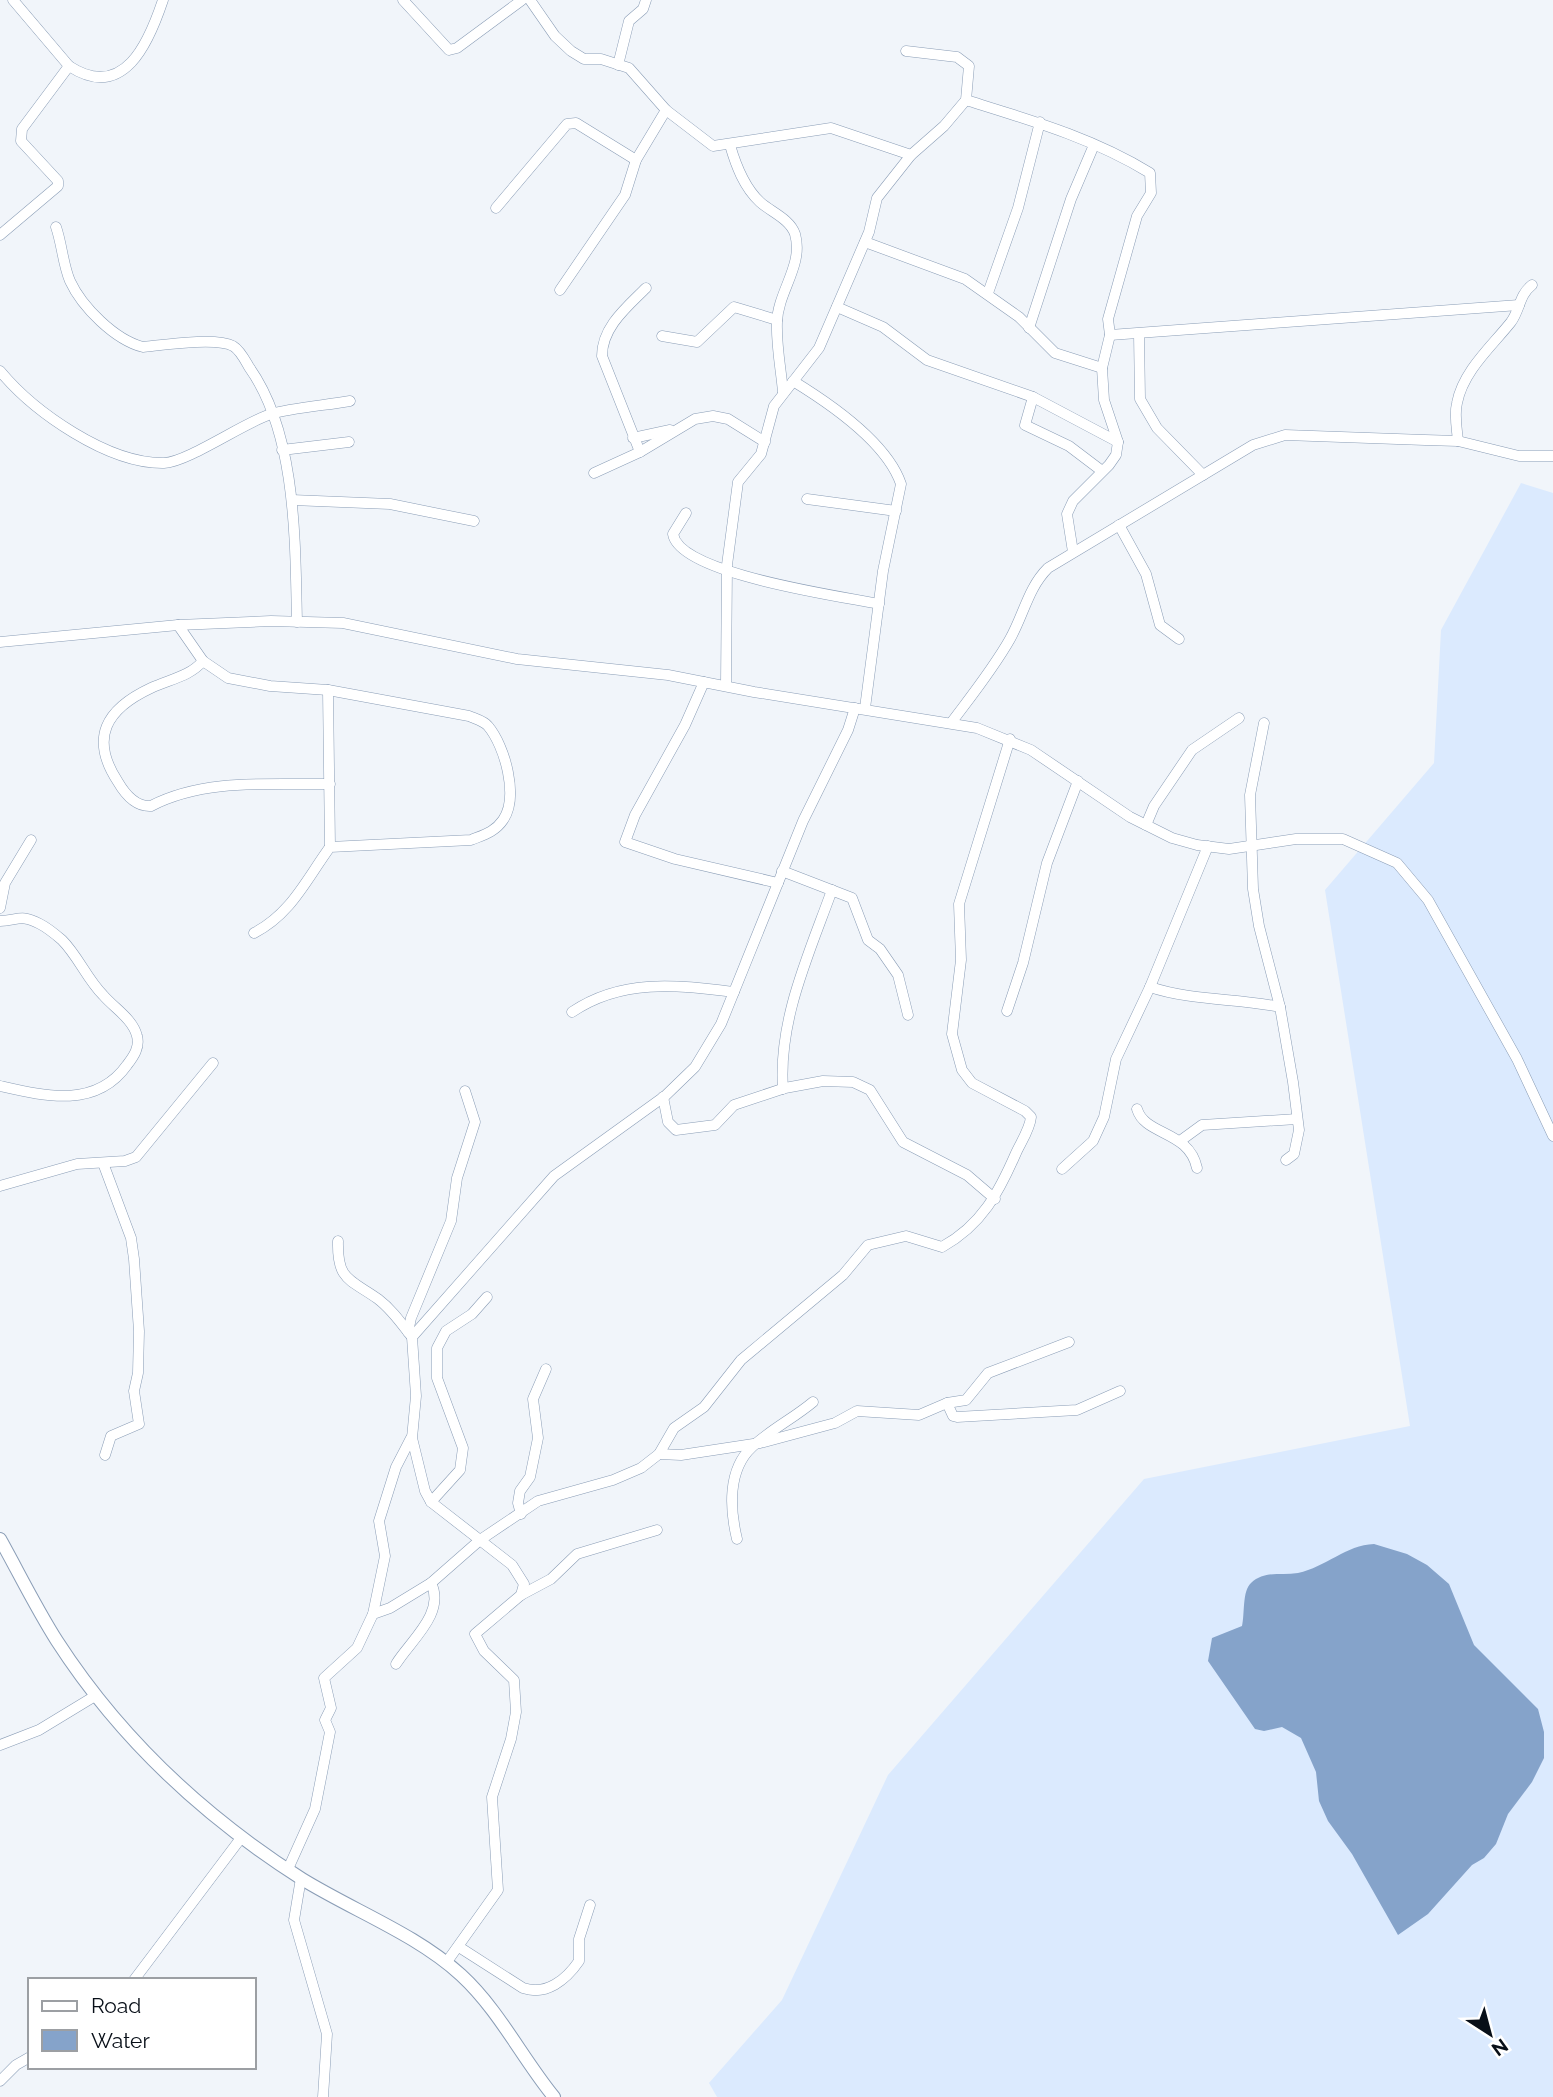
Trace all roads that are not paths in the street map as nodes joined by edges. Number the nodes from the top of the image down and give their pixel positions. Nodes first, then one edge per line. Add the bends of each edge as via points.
1 (13, 0) edge
2 (163, 0) edge
3 (403, 0) edge
4 (522, 0) edge
5 (530, 0) edge
6 (646, 0) edge
7 (906, 51) dead end
8 (618, 65) junction
9 (69, 66) junction
10 (965, 100) junction
11 (666, 110) junction
12 (1040, 122) junction
13 (730, 145) junction
14 (1094, 145) junction
15 (911, 155) junction
16 (636, 160) junction
17 (496, 208) dead end
18 (56, 227) dead end
19 (0, 235) edge
20 (864, 242) junction
21 (1532, 285) dead end
22 (646, 288) dead end
23 (560, 290) dead end
24 (988, 293) junction
25 (1519, 305) junction
26 (837, 307) junction
27 (777, 320) junction
28 (1029, 327) junction
29 (1139, 334) junction
30 (1110, 335) junction
31 (662, 336) dead end
32 (1102, 368) junction
33 (0, 371) edge
34 (793, 381) junction
35 (783, 392) junction
36 (1033, 397) junction
37 (350, 401) dead end
38 (272, 413) junction
39 (684, 426) junction
40 (633, 438) junction
41 (1458, 441) junction
42 (349, 442) dead end
43 (765, 442) junction
44 (1118, 442) junction
45 (282, 450) junction
46 (640, 452) junction
47 (1553, 456) edge
48 (1102, 471) junction
49 (594, 473) dead end
50 (1203, 475) junction
51 (807, 499) dead end
52 (292, 500) junction
53 (896, 511) junction
54 (686, 513) dead end
55 (474, 521) dead end
56 (1119, 525) junction
57 (1073, 552) junction
58 (726, 572) junction
59 (879, 604) junction
60 (297, 622) junction
61 (177, 625) junction
62 (1179, 639) dead end
63 (0, 642) edge
64 (204, 661) junction
65 (704, 682) junction
66 (726, 685) junction
67 (328, 690) junction
68 (860, 708) junction
69 (1239, 718) dead end
70 (951, 723) junction
71 (1264, 723) dead end
72 (1010, 739) junction
73 (1078, 781) junction
74 (330, 784) junction
75 (1146, 825) junction
76 (31, 840) dead end
77 (330, 846) junction
78 (1208, 846) junction
79 (1253, 847) junction
80 (782, 871) junction
81 (778, 883) junction
82 (832, 890) junction
83 (0, 908) edge
84 (0, 921) edge
85 (254, 933) dead end
86 (1150, 988) junction
87 (734, 992) junction
88 (1280, 1007) junction
89 (1007, 1011) dead end
90 (572, 1012) dead end
91 (908, 1015) dead end
92 (213, 1063) dead end
93 (0, 1086) edge
94 (783, 1089) junction
95 (465, 1091) dead end
96 (663, 1097) junction
97 (1137, 1109) dead end
98 (1297, 1119) junction
99 (1553, 1136) edge
100 (1180, 1141) junction
101 (1286, 1160) dead end
102 (103, 1163) junction
103 (1197, 1168) dead end
104 (1062, 1169) dead end
105 (0, 1185) edge
106 (995, 1199) junction
107 (338, 1241) dead end
108 (486, 1297) dead end
109 (410, 1334) junction
110 (1069, 1342) dead end
111 (546, 1370) dead end
112 (1120, 1391) dead end
113 (813, 1402) dead end
114 (947, 1403) junction
115 (412, 1438) junction
116 (760, 1443) junction
117 (659, 1454) junction
118 (105, 1455) dead end
119 (432, 1502) junction
120 (521, 1514) junction
121 (657, 1530) dead end
122 (0, 1539) edge
123 (737, 1539) dead end
124 (480, 1540) junction
125 (431, 1583) junction
126 (521, 1595) junction
127 (373, 1614) junction
128 (396, 1664) dead end
129 (95, 1696) junction
130 (0, 1745) edge
131 (241, 1838) junction
132 (288, 1869) junction
133 (301, 1878) junction
134 (590, 1905) dead end
135 (459, 1947) junction
136 (446, 1964) junction
137 (136, 1978) edge
138 (28, 2058) edge
139 (0, 2081) edge
140 (323, 2097) edge
141 (554, 2097) edge

1 - 9 street
2 - 9 street via 147,44 133,64 115,74 100,75
3 - 4 street via 449,50
5 - 8 street via 571,51 584,59
6 - 8 street via 629,21
7 - 10 street via 957,57 969,65
8 - 11 street via 629,68
9 - 19 street via 22,129 21,141 58,186
10 - 12 street
10 - 15 street
11 - 13 street via 713,146
11 - 16 street
12 - 14 street
12 - 24 street via 1018,208
13 - 15 street via 831,128
13 - 27 street via 749,189 794,230 798,254
14 - 28 street
14 - 30 street via 1116,152 1150,173 1151,181 1151,193 1137,216 1108,319
15 - 20 street via 877,198
16 - 17 street via 576,123 566,124
16 - 23 street via 625,195
18 - 38 street via 69,280 108,326 142,347 222,342 235,347 259,380
20 - 24 street via 944,270
20 - 26 street
21 - 25 street
22 - 40 street via 614,320 602,345
24 - 28 street
25 - 29 street
25 - 41 street via 1459,394
26 - 34 street via 819,348
26 - 36 street via 883,327 927,360
27 - 31 street via 734,307 697,342
27 - 35 street
28 - 32 street via 1055,353
29 - 30 street
29 - 50 street via 1140,399 1157,428
30 - 32 street
32 - 44 street via 1104,400
33 - 38 street via 65,428 100,448 166,463
34 - 35 street
34 - 53 street via 837,408 897,471 901,484
35 - 43 street via 774,406
36 - 44 street
36 - 48 street via 1025,425 1069,446
37 - 38 street
38 - 45 street
39 - 40 street
39 - 43 street via 713,416 728,419
39 - 46 street
40 - 46 street
41 - 47 street via 1519,456
41 - 50 street via 1285,435 1252,445
42 - 45 street
43 - 58 street via 738,482
44 - 48 street via 1116,455
45 - 52 street
46 - 49 street
48 - 57 street via 1073,501 1067,514
50 - 56 street
51 - 53 street
52 - 55 street via 390,504
52 - 60 street
53 - 59 street
54 - 58 street via 673,534 677,547
56 - 57 street
56 - 62 street via 1146,573 1160,625
57 - 70 street via 1034,582 995,664
58 - 59 street
58 - 66 street
59 - 68 street
60 - 61 street
60 - 65 street via 343,623 517,659
61 - 63 street
61 - 64 street
64 - 67 street via 228,678
64 - 74 street via 194,672 114,711 102,740 106,760 133,800 152,806 196,789
65 - 66 street
65 - 81 street via 625,842
66 - 68 street
67 - 74 street
67 - 77 street via 486,723 506,760 509,788 504,819 490,833 471,840
68 - 70 street
68 - 80 street via 823,777
69 - 75 street via 1192,750
70 - 72 street
71 - 79 street via 1251,782
72 - 73 street
72 - 106 street via 959,904 961,960 952,1034 962,1070 972,1083 1031,1117
73 - 75 street
73 - 89 street via 1047,863
74 - 77 street
75 - 78 street via 1172,838
76 - 83 street via 5,883
77 - 85 street via 288,909 275,923
78 - 79 street
78 - 86 street
79 - 88 street via 1259,926
79 - 99 street via 1329,837 1359,844 1397,863 1436,912 1517,1059
80 - 81 street
80 - 82 street
81 - 87 street
82 - 91 street via 856,904 868,940 898,975
82 - 94 street via 791,1011 781,1061
84 - 93 street via 20,916 60,938 102,995 132,1026 137,1050 126,1067 95,1091 50,1098
86 - 88 street via 1178,996
86 - 104 street via 1116,1059 1104,1117 1093,1141
87 - 90 street via 645,986 601,996
87 - 96 street via 704,1054
88 - 98 street
92 - 102 street via 136,1157
94 - 96 street via 734,1105 715,1125 692,1130 676,1130 668,1122
94 - 106 street via 823,1081 853,1082 870,1090 903,1143 967,1175
95 - 109 street via 475,1122 457,1178 451,1221
96 - 109 street via 554,1176
97 - 100 street via 1144,1122
98 - 100 street via 1202,1125
98 - 101 street via 1298,1142
100 - 103 street via 1194,1155
102 - 105 street via 77,1164
102 - 118 street via 131,1238 139,1331 134,1391 139,1424 111,1436
106 - 117 street via 979,1219 942,1247 906,1236 868,1245 843,1275 741,1360 704,1406 674,1428
107 - 109 street via 343,1273 358,1289 388,1307
108 - 119 street via 472,1314 446,1331 437,1349 438,1378 463,1448 460,1469
109 - 115 street via 416,1396
110 - 114 street via 988,1373 966,1400
111 - 120 street via 533,1399 538,1438 530,1477 520,1492
112 - 114 street via 1077,1410 957,1417
113 - 116 street
114 - 116 street via 919,1415 857,1411 835,1423
115 - 119 street
115 - 127 street via 396,1467 379,1521 385,1556
116 - 117 street
116 - 123 street via 751,1448 733,1490 730,1504
117 - 120 street via 613,1480 546,1496
119 - 124 street
120 - 124 street
121 - 126 street via 577,1555 551,1579
122 - 129 street via 43,1619
124 - 125 street
124 - 126 street via 512,1565 524,1584
125 - 127 street
125 - 128 street via 436,1593 434,1608
126 - 135 street via 475,1634 484,1651 514,1681 516,1712 492,1797 498,1890
127 - 132 street via 357,1648 324,1678 331,1708 325,1720 330,1730 324,1766 315,1809
129 - 130 street via 39,1730
129 - 131 street via 155,1766
131 - 132 street
131 - 137 street
132 - 133 street
133 - 136 street
133 - 140 street via 294,1920 327,2034
134 - 135 street via 579,1939 579,1961 549,1989 531,1991
135 - 136 street
136 - 141 street via 486,2000
138 - 139 street

